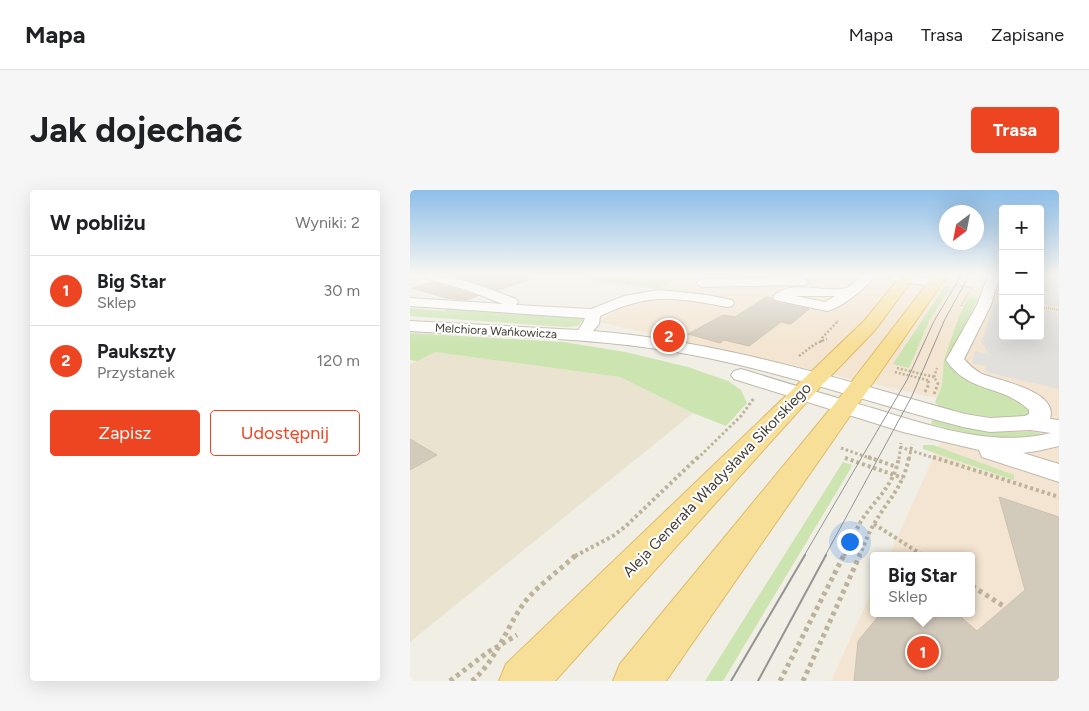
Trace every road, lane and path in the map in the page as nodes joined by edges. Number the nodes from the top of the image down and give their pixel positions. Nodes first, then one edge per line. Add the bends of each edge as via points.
1 (502, 299) edge
2 (628, 299) edge
3 (706, 299) edge
4 (888, 299) edge
5 (927, 299) edge
6 (986, 299) edge
7 (410, 302) edge
8 (727, 303) dead end
9 (1044, 308) edge
10 (529, 310) junction
11 (1059, 310) edge
12 (593, 314) junction
13 (843, 316) dead end
14 (410, 326) edge
15 (831, 335) dead end
16 (581, 336) junction
17 (821, 342) junction
18 (819, 347) dead end
19 (806, 357) dead end
20 (889, 366) dead end
21 (960, 368) junction
22 (887, 370) dead end
23 (808, 386) junction
24 (757, 394) dead end
25 (934, 394) dead end
26 (923, 396) dead end
27 (851, 399) junction
28 (1059, 409) edge
29 (1030, 423) junction
30 (1059, 427) edge
31 (904, 436) dead end
32 (916, 437) dead end
33 (1059, 438) edge
34 (953, 439) junction
35 (900, 447) junction
36 (911, 450) junction
37 (849, 451) dead end
38 (845, 458) dead end
39 (897, 467) junction
40 (1059, 473) edge
41 (894, 475) junction
42 (903, 478) junction
43 (1059, 497) edge
44 (874, 524) junction
45 (918, 552) edge
46 (975, 588) edge
47 (1005, 607) dead end
48 (472, 681) edge
49 (523, 681) edge
50 (637, 681) edge
51 (780, 681) edge
52 (803, 681) edge

1 - 10 street
2 - 12 street
3 - 8 street
4 - 23 main road, Aleja Generała Władysława Sikorskiego via 870,325
5 - 27 main road
6 - 21 street via 956,360
7 - 10 street
9 - 11 path
10 - 12 street
12 - 16 street via 591,324
13 - 17 path
14 - 16 street, Melchiora Wańkowicza
15 - 17 path
16 - 23 street, Melchiora Wańkowicza
17 - 18 path
17 - 19 path via 796,358
20 - 25 path via 934,377 938,384
21 - 28 street via 1039,394
21 - 29 street via 975,379 1013,389 1031,398 1040,408 1040,417
22 - 26 path via 927,380 929,384
23 - 27 street, Melchiora Wańkowicza
23 - 49 main road, Aleja Generała Władysława Sikorskiego
24 - 48 path via 742,416 626,526 577,554 525,602 499,646
27 - 29 street via 990,425
27 - 34 street
27 - 50 main road
29 - 30 street
31 - 35 path
32 - 36 path
33 - 34 street via 1046,443 1012,445
34 - 40 street
35 - 36 path
35 - 39 path
36 - 42 path
36 - 43 path
37 - 39 path
38 - 41 path
39 - 41 path
41 - 42 path
41 - 51 path via 862,520
42 - 44 path
44 - 45 path
44 - 52 path
46 - 47 path

